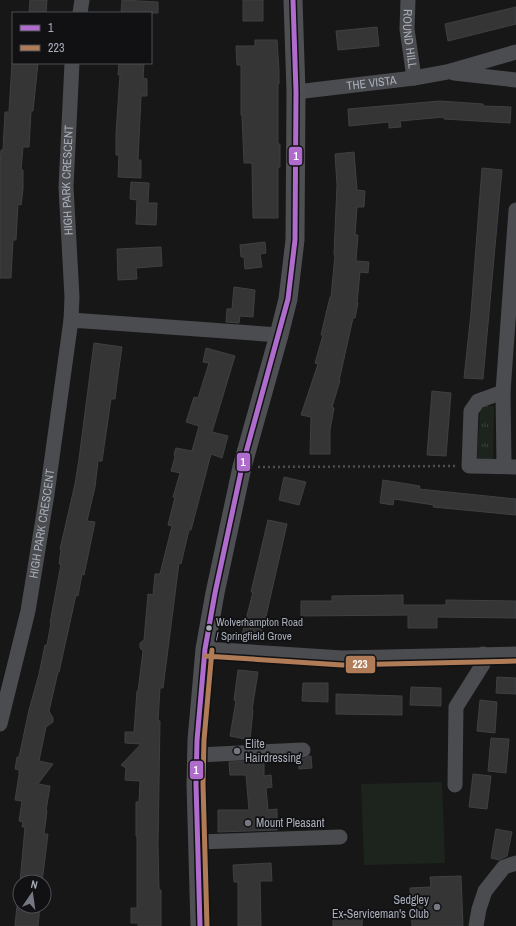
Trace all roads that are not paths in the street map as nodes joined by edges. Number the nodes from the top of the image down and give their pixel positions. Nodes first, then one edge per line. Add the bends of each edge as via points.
1 (82, 0) edge
2 (408, 0) edge
3 (293, 5) edge
4 (80, 12) edge
5 (514, 56) edge
6 (72, 64) edge
7 (447, 72) junction
8 (414, 78) junction
9 (516, 80) edge
10 (296, 92) junction
11 (516, 210) edge
12 (71, 320) junction
13 (279, 335) junction
14 (503, 392) junction
15 (510, 467) edge
16 (205, 649) junction
17 (483, 654) junction
18 (516, 654) edge
19 (0, 724) edge
20 (303, 750) dead end
21 (196, 755) junction
22 (455, 785) dead end
23 (340, 837) dead end
24 (198, 842) junction
25 (516, 863) edge
26 (200, 926) edge
27 (476, 926) edge

1 - 4 street
2 - 8 street, ROUND HILL via 407,29
3 - 10 main road
5 - 7 street, THE VISTA
6 - 12 street, HIGH PARK CRESCENT via 66,187
7 - 8 street, THE VISTA
7 - 9 street, THE VISTA
8 - 10 street, THE VISTA
10 - 13 main road via 295,240 288,299
11 - 14 street
12 - 13 street
12 - 19 street, HIGH PARK CRESCENT via 28,611
13 - 16 main road via 242,467
14 - 15 street
14 - 15 street via 478,401 472,410 469,466
16 - 17 street via 342,658
16 - 21 main road
17 - 18 street
17 - 22 street via 483,664 456,707
20 - 21 street
21 - 24 main road
23 - 24 street
24 - 26 main road
25 - 27 street via 504,867 484,892

